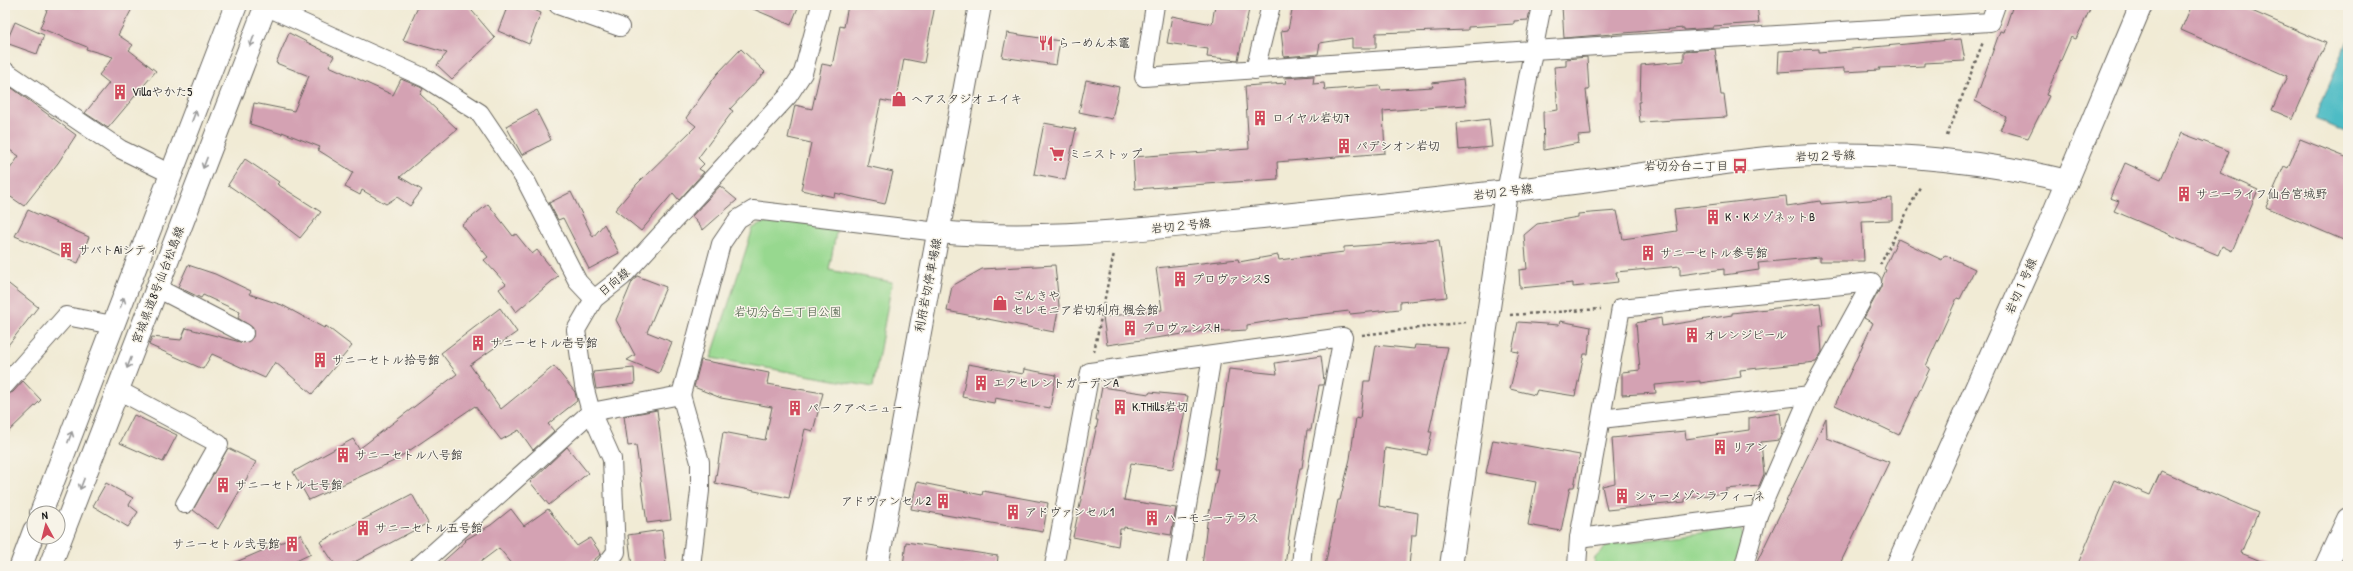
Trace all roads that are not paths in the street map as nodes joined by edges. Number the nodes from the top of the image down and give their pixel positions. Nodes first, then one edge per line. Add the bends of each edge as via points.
1 (236, 5) edge
2 (266, 5) edge
3 (558, 5) edge
4 (821, 5) edge
5 (980, 5) edge
6 (1155, 5) edge
7 (1271, 5) edge
8 (1542, 5) edge
9 (1996, 5) edge
10 (2141, 5) edge
11 (620, 27) dead end
12 (1533, 50) junction
13 (1255, 70) junction
14 (5, 71) edge
15 (171, 174) junction
16 (2067, 182) junction
17 (1506, 192) junction
18 (938, 232) junction
19 (157, 288) junction
20 (594, 299) junction
21 (113, 325) junction
22 (244, 333) dead end
23 (1212, 356) junction
24 (5, 385) edge
25 (118, 390) junction
26 (681, 395) junction
27 (1810, 395) junction
28 (591, 412) junction
29 (1601, 419) junction
30 (185, 504) dead end
31 (44, 505) edge
32 (1758, 515) junction
33 (2348, 519) edge
34 (1579, 538) junction
35 (29, 545) edge
36 (21, 566) edge
37 (50, 566) edge
38 (419, 566) edge
39 (605, 566) edge
40 (691, 566) edge
41 (877, 566) edge
42 (1054, 566) edge
43 (1177, 566) edge
44 (1301, 566) edge
45 (1451, 566) edge
46 (1576, 566) edge
47 (1744, 566) edge
48 (1896, 566) edge
49 (2326, 566) edge

15 -> 1 street
2 -> 19 street, 宮城県道8号仙台松島線
2 - 20 street via 425,78 480,113 526,181 578,282
3 - 11 street
4 - 20 street, 日向線 via 803,73 788,96 622,276
5 - 18 street, 利府岩切停車場線
6 - 13 street via 1144,77
7 - 13 street
8 - 12 street
9 - 12 street via 1990,22
10 - 16 street, 岩切１号線
12 - 13 street
12 - 17 street
14 - 15 street via 120,149
21 -> 15 street
16 - 17 street, 岩切２号線 via 2028,172 1935,160 1863,155 1768,158
16 - 48 street, 岩切１号線
17 - 18 street, 岩切２号線 via 1148,230 979,236
17 - 45 street
18 - 26 street via 753,210 738,219 721,244
18 - 41 street, 利府岩切停車場線
19 - 22 street
19 -> 25 street, 宮城県道8号仙台松島線
20 - 28 street, 日向線 via 576,330 584,386
21 - 24 street via 66,316
31 -> 21 street
23 - 42 street via 1090,372
23 - 43 street
23 - 44 street via 1343,337 1303,544
25 - 30 street via 219,444
25 -> 37 street, 宮城県道8号仙台松島線
26 - 28 street
26 - 40 street via 700,462 700,491
27 - 29 street
27 - 29 street via 1872,282 1621,308
27 - 32 street
28 - 38 street
28 - 39 street, 日向線 via 612,459 616,552
29 - 34 street
32 - 34 street
32 - 47 street
33 - 49 street
34 - 46 street
35 - 36 street

